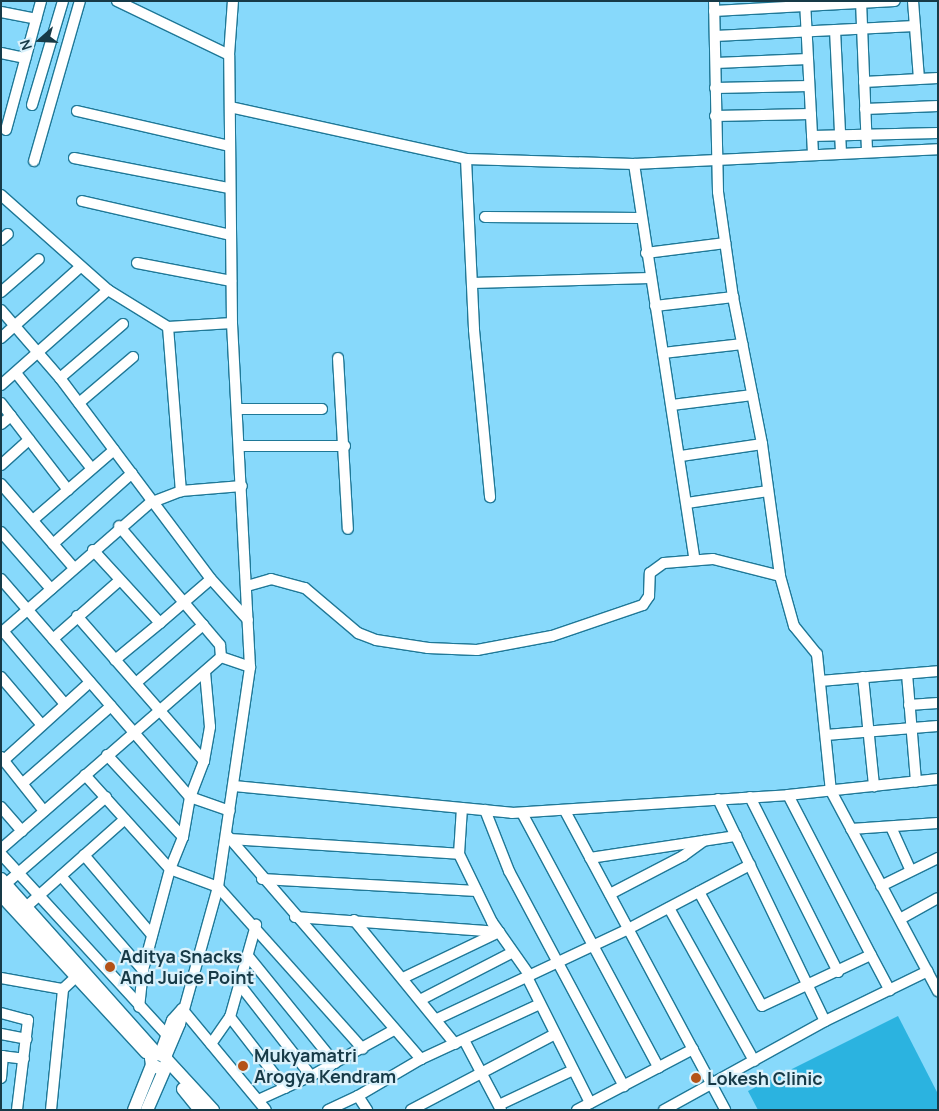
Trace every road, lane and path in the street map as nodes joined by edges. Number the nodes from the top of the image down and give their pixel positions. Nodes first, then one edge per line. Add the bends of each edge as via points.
1 (41, 1) edge
2 (63, 1) edge
3 (80, 1) edge
4 (118, 1) edge
5 (233, 1) edge
6 (895, 1) edge
7 (913, 1) edge
8 (861, 2) edge
9 (805, 3) edge
10 (714, 6) edge
11 (1, 12) edge
12 (36, 19) junction
13 (915, 26) junction
14 (862, 29) junction
15 (835, 30) junction
16 (806, 32) junction
17 (715, 36) junction
18 (1, 53) edge
19 (229, 55) junction
20 (25, 58) junction
21 (808, 59) junction
22 (716, 63) junction
23 (938, 78) edge
24 (919, 79) junction
25 (864, 82) junction
26 (809, 86) junction
27 (715, 88) junction
28 (32, 105) dead end
29 (938, 106) edge
30 (230, 107) junction
31 (865, 109) junction
32 (77, 111) dead end
33 (810, 114) junction
34 (715, 116) junction
35 (6, 130) dead end
36 (938, 133) edge
37 (866, 135) junction
38 (812, 136) junction
39 (840, 136) junction
40 (230, 146) junction
41 (938, 149) edge
42 (841, 152) junction
43 (867, 152) junction
44 (813, 153) junction
45 (74, 158) dead end
46 (466, 159) junction
47 (34, 161) dead end
48 (715, 161) junction
49 (634, 164) junction
50 (229, 188) junction
51 (1, 195) edge
52 (82, 201) dead end
53 (485, 217) dead end
54 (641, 218) junction
55 (230, 235) junction
56 (725, 243) junction
57 (646, 252) junction
58 (39, 259) dead end
59 (137, 263) dead end
60 (80, 267) junction
61 (650, 278) junction
62 (231, 281) junction
63 (472, 283) junction
64 (108, 290) junction
65 (1, 292) edge
66 (733, 297) junction
67 (655, 306) junction
68 (1, 310) edge
69 (123, 324) dead end
70 (232, 324) junction
71 (16, 326) junction
72 (168, 327) junction
73 (1, 338) edge
74 (742, 344) junction
75 (39, 351) junction
76 (664, 353) junction
77 (133, 357) dead end
78 (338, 358) dead end
79 (16, 373) junction
80 (60, 378) junction
81 (1, 385) edge
82 (752, 395) junction
83 (79, 403) junction
84 (1, 404) edge
85 (672, 405) junction
86 (238, 409) junction
87 (322, 409) dead end
88 (11, 416) junction
89 (1, 424) edge
90 (29, 440) junction
91 (762, 444) junction
92 (240, 446) junction
93 (344, 446) junction
94 (114, 450) junction
95 (681, 456) junction
96 (1, 466) edge
97 (92, 469) junction
98 (132, 473) junction
99 (1, 484) edge
100 (242, 486) junction
101 (68, 490) junction
102 (181, 491) junction
103 (768, 491) junction
104 (490, 497) dead end
105 (150, 503) junction
106 (687, 503) junction
107 (33, 520) junction
108 (119, 526) junction
109 (348, 530) dead end
110 (1, 532) edge
111 (53, 544) junction
112 (93, 550) junction
113 (694, 558) junction
114 (74, 568) junction
115 (780, 576) junction
116 (211, 579) junction
117 (120, 580) junction
118 (2, 582) edge
119 (247, 586) junction
120 (51, 590) junction
121 (183, 602) junction
122 (28, 610) junction
123 (77, 616) junction
124 (248, 620) junction
125 (160, 623) junction
126 (203, 625) junction
127 (2, 632) edge
128 (53, 639) junction
129 (221, 657) junction
130 (116, 660) junction
131 (250, 667) junction
132 (938, 671) edge
133 (205, 672) junction
134 (907, 674) junction
135 (863, 677) junction
136 (2, 680) edge
137 (820, 681) junction
138 (90, 682) junction
139 (136, 683) junction
140 (938, 703) edge
141 (65, 704) junction
142 (909, 705) junction
143 (111, 706) junction
144 (158, 709) junction
145 (42, 724) junction
146 (938, 726) edge
147 (912, 728) junction
148 (134, 732) junction
149 (868, 732) junction
150 (826, 736) junction
151 (108, 755) junction
152 (2, 759) edge
153 (204, 761) junction
154 (86, 775) junction
155 (938, 779) edge
156 (916, 782) junction
157 (23, 783) junction
158 (234, 786) junction
159 (874, 786) junction
160 (831, 790) junction
161 (788, 795) junction
162 (106, 797) junction
163 (190, 797) junction
164 (750, 797) junction
165 (718, 799) junction
166 (1, 807) edge
167 (462, 808) junction
168 (230, 810) junction
169 (485, 810) junction
170 (44, 811) junction
171 (565, 811) junction
172 (522, 813) junction
173 (125, 819) junction
174 (938, 823) edge
175 (891, 827) junction
176 (851, 830) junction
177 (22, 831) junction
178 (736, 836) junction
179 (183, 837) junction
180 (228, 837) junction
181 (705, 840) junction
182 (1, 849) edge
183 (1, 854) edge
184 (459, 854) junction
185 (84, 855) junction
186 (590, 858) junction
187 (938, 858) edge
188 (750, 865) junction
189 (170, 869) junction
190 (911, 871) junction
191 (19, 874) junction
192 (61, 876) junction
193 (262, 879) junction
194 (882, 886) junction
195 (2, 887) edge
196 (218, 887) junction
197 (476, 890) junction
198 (699, 892) junction
199 (610, 894) junction
200 (39, 896) junction
201 (937, 900) edge
202 (26, 907) junction
203 (668, 908) junction
204 (295, 917) junction
205 (900, 919) junction
206 (354, 920) junction
207 (256, 925) junction
208 (628, 929) junction
209 (499, 932) junction
210 (152, 935) junction
211 (593, 946) junction
212 (513, 952) junction
213 (871, 955) junction
214 (248, 956) junction
215 (559, 962) junction
216 (143, 970) junction
217 (838, 972) junction
218 (928, 972) junction
219 (528, 977) junction
220 (1, 978) edge
221 (75, 978) junction
222 (403, 978) junction
223 (240, 985) junction
224 (808, 987) junction
225 (63, 989) junction
226 (890, 990) junction
227 (938, 990) edge
228 (422, 999) junction
229 (540, 1004) junction
230 (139, 1007) junction
231 (182, 1009) junction
232 (1, 1013) edge
233 (230, 1017) junction
234 (437, 1019) junction
235 (824, 1021) junction
236 (394, 1030) junction
237 (1, 1034) edge
238 (166, 1034) junction
239 (555, 1034) junction
240 (27, 1039) junction
241 (460, 1042) junction
242 (211, 1044) junction
243 (363, 1049) junction
244 (693, 1049) junction
245 (2, 1056) edge
246 (24, 1059) junction
247 (421, 1059) junction
248 (160, 1060) junction
249 (754, 1061) junction
250 (335, 1063) junction
251 (659, 1068) junction
252 (573, 1070) junction
253 (483, 1073) junction
254 (311, 1076) junction
255 (1, 1078) edge
256 (712, 1085) junction
257 (624, 1086) junction
258 (285, 1088) junction
259 (358, 1096) junction
260 (258, 1100) junction
261 (590, 1103) junction
262 (678, 1107) edge
263 (500, 1108) edge
264 (18, 1110) edge
265 (51, 1110) edge
266 (134, 1110) edge
267 (147, 1110) edge
268 (200, 1110) edge
269 (213, 1110) edge
270 (266, 1110) edge
271 (328, 1110) edge
272 (367, 1110) edge
273 (411, 1110) edge
274 (577, 1110) edge
275 (664, 1110) edge
276 (725, 1110) edge

1 - 12 street
2 - 28 street
3 - 47 street
4 - 19 street
5 - 19 street
6 - 8 street
7 - 13 street
8 - 9 street
8 - 14 street
9 - 10 street
9 - 16 street
10 - 17 street
11 - 12 street
12 - 20 street
13 - 14 street
13 - 24 street
14 - 15 street
14 - 25 street
15 - 16 street
15 - 39 street
16 - 17 street
16 - 21 street
17 - 22 street
18 - 20 street
19 - 30 street
20 - 35 street
21 - 22 street
21 - 26 street
22 - 27 street
23 - 24 street
24 - 25 street
25 - 31 street
26 - 27 street
26 - 33 street
27 - 34 street
29 - 31 street
30 - 40 street
30 - 46 street
31 - 37 street
32 - 40 street
33 - 34 street
33 - 38 street
34 - 48 street
36 - 37 street
37 - 39 street
37 - 43 street
38 - 39 street
38 - 44 street
39 - 42 street
40 - 50 street
41 - 43 street
42 - 43 street
42 - 44 street
44 - 48 street
45 - 50 street
46 - 49 street
46 - 63 street
48 - 49 street
48 - 56 street
49 - 54 street
50 - 55 street
51 - 60 street
52 - 55 street
53 - 54 street
54 - 57 street
55 - 62 street
56 - 57 street
56 - 66 street
57 - 61 street
58 - 65 street
59 - 62 street
60 - 64 street
60 - 71 street
61 - 63 street
61 - 67 street
62 - 70 street
63 - 104 street
64 - 72 street
64 - 75 street
66 - 67 street
66 - 74 street
67 - 76 street
68 - 71 street
69 - 80 street
70 - 72 street
70 - 86 street
71 - 73 street
71 - 75 street
72 - 102 street
74 - 76 street
74 - 82 street
75 - 79 street
75 - 80 street
76 - 85 street
77 - 83 street
78 - 93 street
79 - 81 street
79 - 97 street
80 - 83 street
82 - 85 street
82 - 91 street
83 - 94 street
84 - 88 street
85 - 95 street
86 - 87 street
86 - 92 street
88 - 89 street
88 - 90 street
90 - 96 street
90 - 101 street
91 - 95 street
91 - 103 street
92 - 93 street
92 - 100 street
93 - 109 street
94 - 97 street
94 - 98 street
95 - 106 street
97 - 101 street
98 - 105 street
98 - 111 street
99 - 107 street
100 - 102 street
100 - 119 street
101 - 107 street
102 - 105 street
103 - 106 street
103 - 115 street
105 - 108 street
105 - 116 street
106 - 113 street
107 - 111 street
108 - 112 street
108 - 121 street
110 - 120 street
111 - 114 street
112 - 114 street
112 - 117 street
113 - 115 street via 720,560
113 - 119 street via 652,569 649,596 643,605 552,636 477,650 428,648 376,640 358,632 305,588 271,579
114 - 120 street
115 - 137 street via 794,626 816,654
116 - 121 street
116 - 124 street
117 - 123 street
117 - 125 street
118 - 122 street
119 - 124 street
120 - 122 street
121 - 125 street
121 - 126 street
122 - 127 street
122 - 128 street
123 - 128 street
123 - 130 street
124 - 131 street
125 - 130 street
126 - 129 street via 220,646
126 - 139 street
127 - 141 street
128 - 138 street
129 - 131 street
129 - 133 street
130 - 139 street
131 - 158 street
132 - 134 street
133 - 144 street
133 - 153 street via 210,727
134 - 135 street
134 - 142 street
135 - 137 street
135 - 149 street
136 - 145 street
137 - 150 street
138 - 141 street
138 - 143 street
139 - 144 street
140 - 142 street
141 - 145 street
142 - 147 street
143 - 148 street
143 - 157 street
144 - 148 street
144 - 153 street
145 - 152 street
146 - 147 street
147 - 149 street
147 - 156 street
148 - 151 street
148 - 163 street
149 - 150 street
149 - 159 street
150 - 160 street
151 - 154 street
151 - 179 street
152 - 157 street
153 - 163 street
154 - 162 street
154 - 170 street
155 - 156 street
156 - 159 street
157 - 170 street
158 - 167 street
158 - 168 street
159 - 160 street
160 - 161 street
160 - 176 street
161 - 164 street
161 - 213 street
162 - 173 street
162 - 191 street
163 - 168 street
163 - 179 street
164 - 165 street
164 - 217 street
165 - 171 street
165 - 178 street
166 - 177 street
167 - 169 street
167 - 184 street
168 - 180 street
169 - 172 street
169 - 215 street via 510,871
170 - 177 street
171 - 172 street
171 - 186 street
172 - 211 street
173 - 185 street
173 - 189 street
174 - 175 street
175 - 176 street
175 - 190 street
176 - 194 street
177 - 182 street
178 - 181 street
178 - 188 street
179 - 189 street
180 - 184 street
180 - 193 street
180 - 196 street
181 - 186 street
181 - 199 street via 684,856
183 - 191 street
184 - 197 street
185 - 192 street
185 - 210 street
186 - 199 street
187 - 190 street
188 - 198 street
188 - 224 street
189 - 196 street
189 - 210 street
190 - 194 street
191 - 195 street
191 - 200 street
192 - 200 street
192 - 216 street
193 - 197 street
193 - 204 street
194 - 205 street
195 - 202 main road
195 - 221 main road
196 - 207 street
196 - 231 street
197 - 209 street
198 - 203 street
198 - 224 street via 762,1006
199 - 208 street
200 - 202 street
200 - 230 street
201 - 205 street
202 - 248 main road
203 - 208 street
203 - 249 street
204 - 206 street
204 - 236 street
205 - 218 street
206 - 209 street
206 - 222 street
207 - 214 street
207 - 243 street
208 - 211 street
208 - 244 street
209 - 212 street
209 - 222 street
210 - 216 street
211 - 215 street
211 - 251 street
212 - 219 street
212 - 228 street
213 - 217 street
213 - 226 street
214 - 223 street
214 - 250 street
215 - 219 street
215 - 257 street
216 - 230 street
217 - 224 street
218 - 226 street
218 - 227 street
219 - 229 street
219 - 234 street
220 - 225 street
221 - 225 street
221 - 248 main road
222 - 228 street
223 - 233 street
223 - 254 street
224 - 235 street
225 - 265 street
226 - 235 street
228 - 234 street
229 - 239 street
229 - 241 street
230 - 238 street
231 - 238 street
231 - 242 street
231 - 248 street
232 - 240 street via 27,1019
233 - 242 street
233 - 258 street
234 - 241 street
235 - 249 street
236 - 243 street
236 - 247 street
237 - 240 street
238 - 248 street
239 - 252 street
239 - 253 street
240 - 246 street
241 - 247 street
241 - 253 street
242 - 260 street
243 - 250 street
244 - 251 street
244 - 256 street
245 - 246 street
245 - 255 street
246 - 264 street
247 - 259 street
248 - 266 main road
248 - 267 main road
248 - 268 main road
248 - 269 main road
249 - 256 street
250 - 254 street
251 - 257 street
252 - 261 street
252 - 263 street
253 - 263 street
253 - 273 street
254 - 258 street
256 - 262 street
256 - 276 street
257 - 261 street
258 - 260 street
259 - 271 street
259 - 272 street
260 - 270 street
261 - 274 street
262 - 275 street

